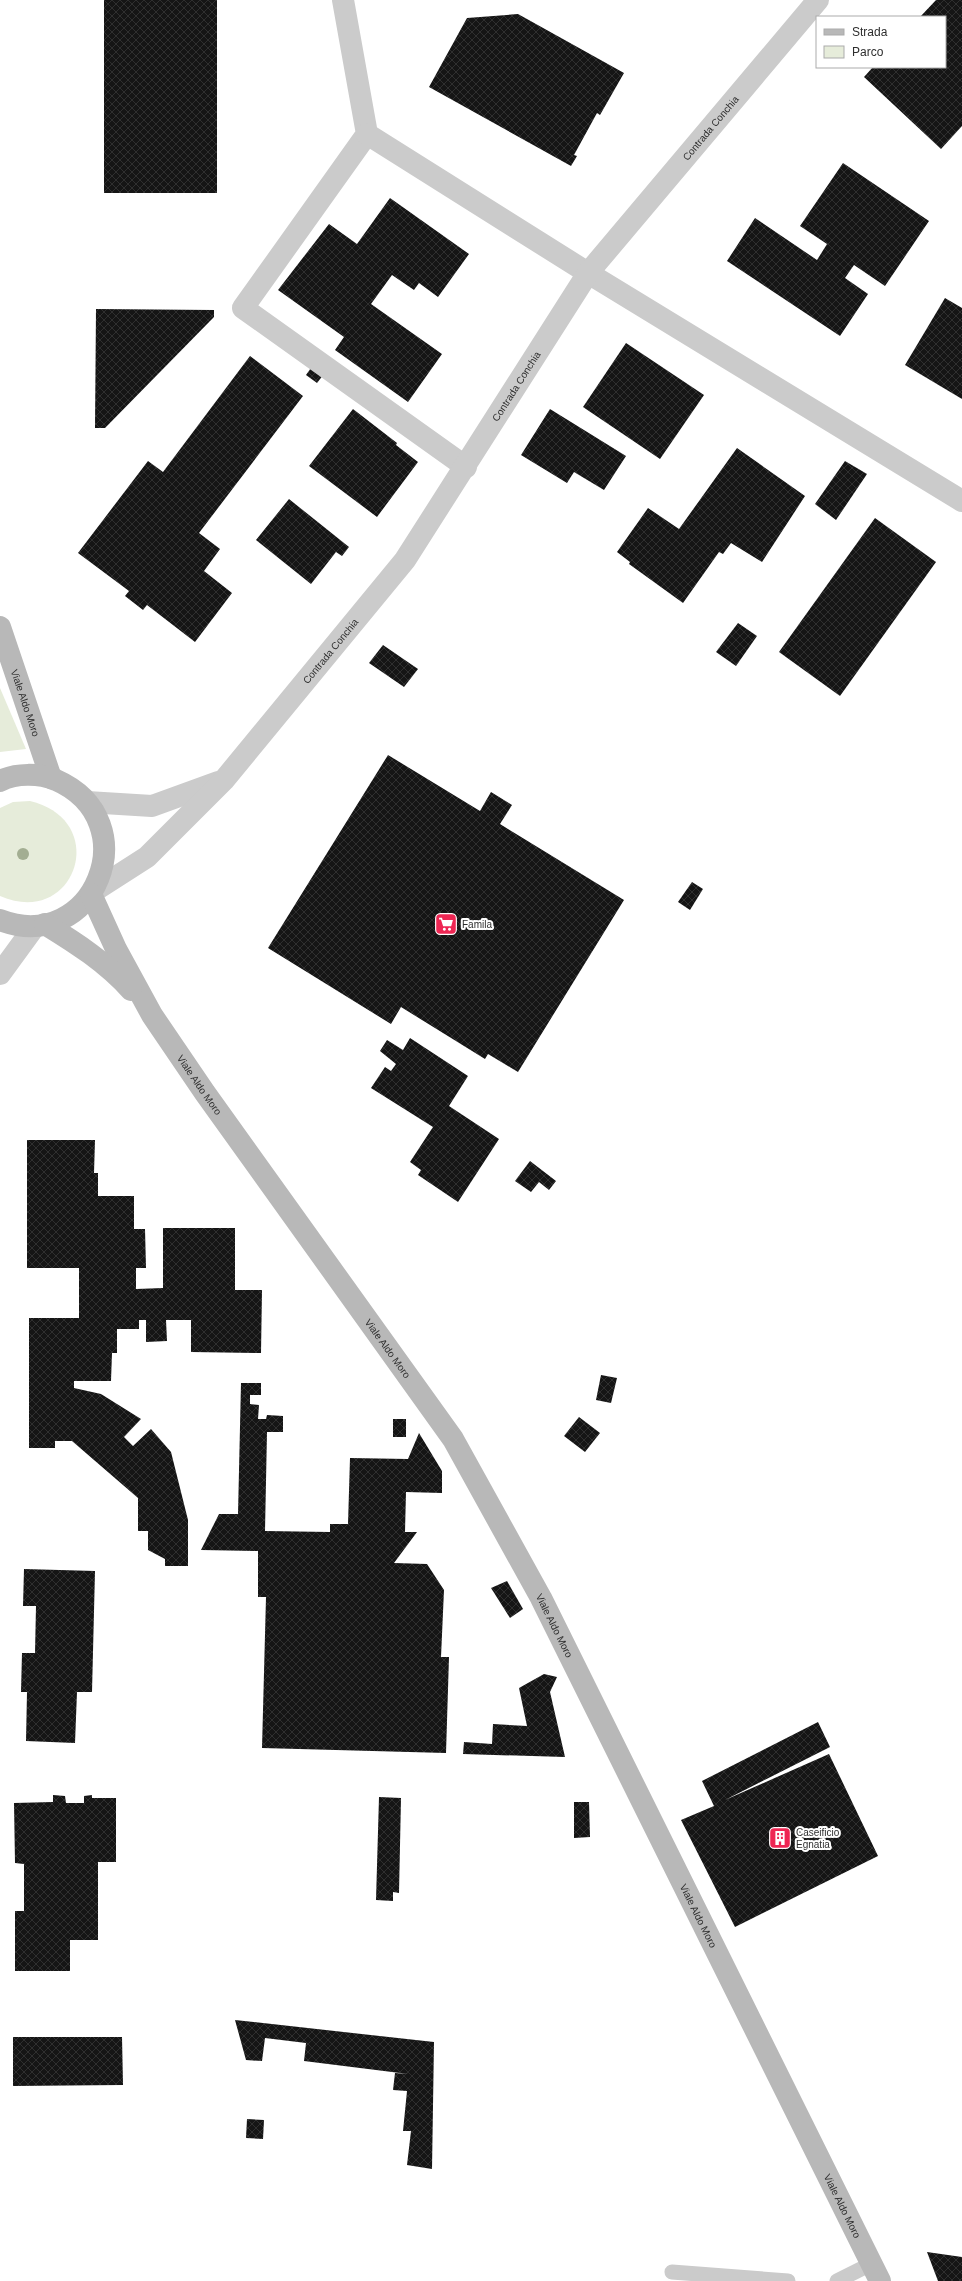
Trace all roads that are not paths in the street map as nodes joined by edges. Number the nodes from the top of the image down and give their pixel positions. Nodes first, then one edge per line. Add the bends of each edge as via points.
1 (343, 0) edge
2 (818, 0) edge
3 (367, 134) junction
4 (588, 273) junction
5 (466, 466) junction
6 (962, 501) edge
7 (0, 627) edge
8 (51, 778) junction
9 (224, 780) junction
10 (0, 781) edge
11 (87, 802) junction
12 (92, 893) junction
13 (0, 920) edge
14 (40, 925) junction
15 (0, 974) edge
16 (152, 1015) junction
17 (672, 2272) dead end
18 (875, 2272) edge
19 (788, 2281) edge
20 (837, 2281) edge

1 - 3 street
2 - 4 street, Contrada Conchia
3 - 4 street
3 - 5 street via 243,308
4 - 5 street, Contrada Conchia
4 - 6 street
5 - 9 street, Contrada Conchia via 405,560
7 - 8 main road, Viale Aldo Moro
8 - 10 main road via 28,774
8 - 11 main road via 71,787
9 - 11 street via 152,806
9 - 12 street, Contrada Conchia via 147,857
11 - 12 main road via 100,822 105,845 103,869
12 - 14 main road via 78,909 58,921
12 - 16 main road, Viale Aldo Moro via 116,948
13 - 14 main road via 13,925
14 - 15 street
14 - 16 main road, Viale Aldo Moro via 80,945 120,977
16 - 18 main road, Viale Aldo Moro via 453,1439 541,1598
17 - 19 lane
18 - 20 lane

